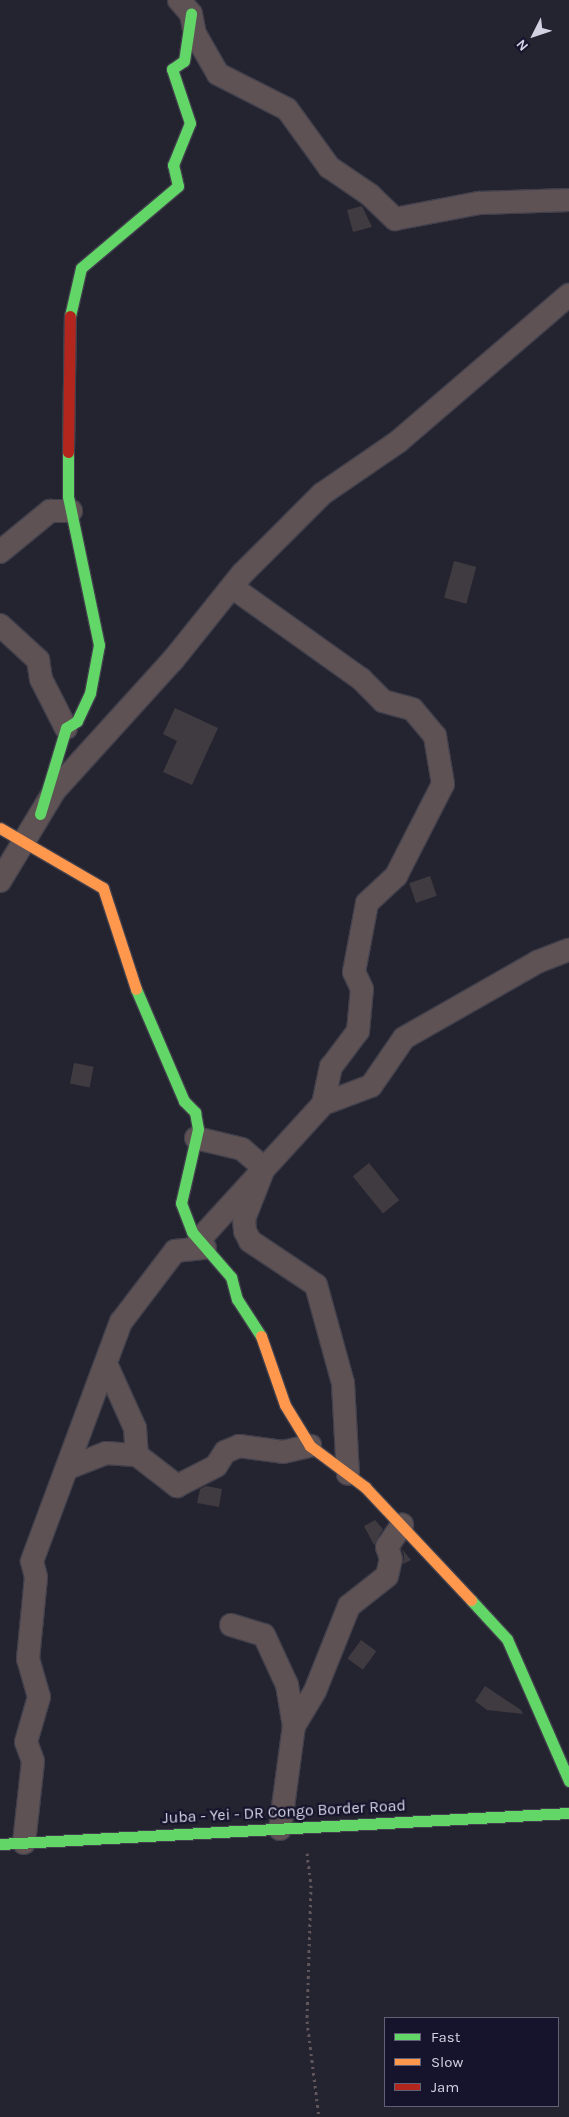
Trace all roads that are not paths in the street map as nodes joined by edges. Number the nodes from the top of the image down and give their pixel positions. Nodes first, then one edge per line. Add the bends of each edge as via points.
1 (185, 7) edge
2 (569, 200) edge
3 (569, 295) edge
4 (71, 511) junction
5 (0, 552) edge
6 (232, 587) junction
7 (0, 625) edge
8 (66, 728) junction
9 (40, 814) junction
10 (0, 828) edge
11 (21, 844) junction
12 (0, 881) edge
13 (569, 950) edge
14 (323, 1104) junction
15 (196, 1138) junction
16 (264, 1168) junction
17 (202, 1244) junction
18 (107, 1366) junction
19 (310, 1446) junction
20 (137, 1455) junction
21 (68, 1468) junction
22 (348, 1474) junction
23 (402, 1525) junction
24 (231, 1625) dead end
25 (294, 1726) junction
26 (569, 1781) edge
27 (569, 1813) edge
28 (280, 1828) junction
29 (24, 1842) junction
30 (0, 1844) edge

1 - 2 street via 218,74 287,109 329,167 370,195 395,219 479,203
1 - 4 street via 184,61 172,69 190,123 173,165 178,186 81,268 67,328
3 - 6 street via 399,441 322,494
4 - 5 street via 50,511
4 - 8 street via 99,646 90,693 77,721
6 - 9 street via 174,660 55,790
6 - 14 street via 361,679 383,701 412,709 435,736 443,784 396,876 367,903 354,972 362,990 358,1031 331,1068
7 - 8 street via 38,660 41,679
8 - 9 street
9 - 11 street
10 - 11 street
11 - 12 street
11 - 15 street via 103,888 125,946 137,995 184,1101 195,1112
13 - 14 street via 537,962 404,1038 372,1086
14 - 16 street
15 - 16 street via 242,1149
15 - 17 street via 181,1203
16 - 17 street
16 - 22 street via 244,1219 245,1230 250,1242 316,1284 343,1383
17 - 18 street via 175,1251 121,1322
17 - 19 street via 232,1277 237,1299 263,1339 284,1405
18 - 20 street via 135,1428
18 - 21 street
19 - 20 street via 283,1452 239,1446 225,1452 216,1466 178,1486
19 - 22 street
20 - 21 street via 106,1453
21 - 29 street via 32,1561 36,1578 28,1659 39,1697 26,1742 33,1761
22 - 23 street
23 - 25 street via 387,1546 391,1559 387,1576 348,1606 315,1691
23 - 26 street via 507,1639
24 - 25 street via 264,1635 287,1685
25 - 28 street
27 - 28 street, Juba - Yei - DR Congo Border Road
28 - 29 street, Juba - Yei - DR Congo Border Road
29 - 30 street, Juba - Yei - DR Congo Border Road

